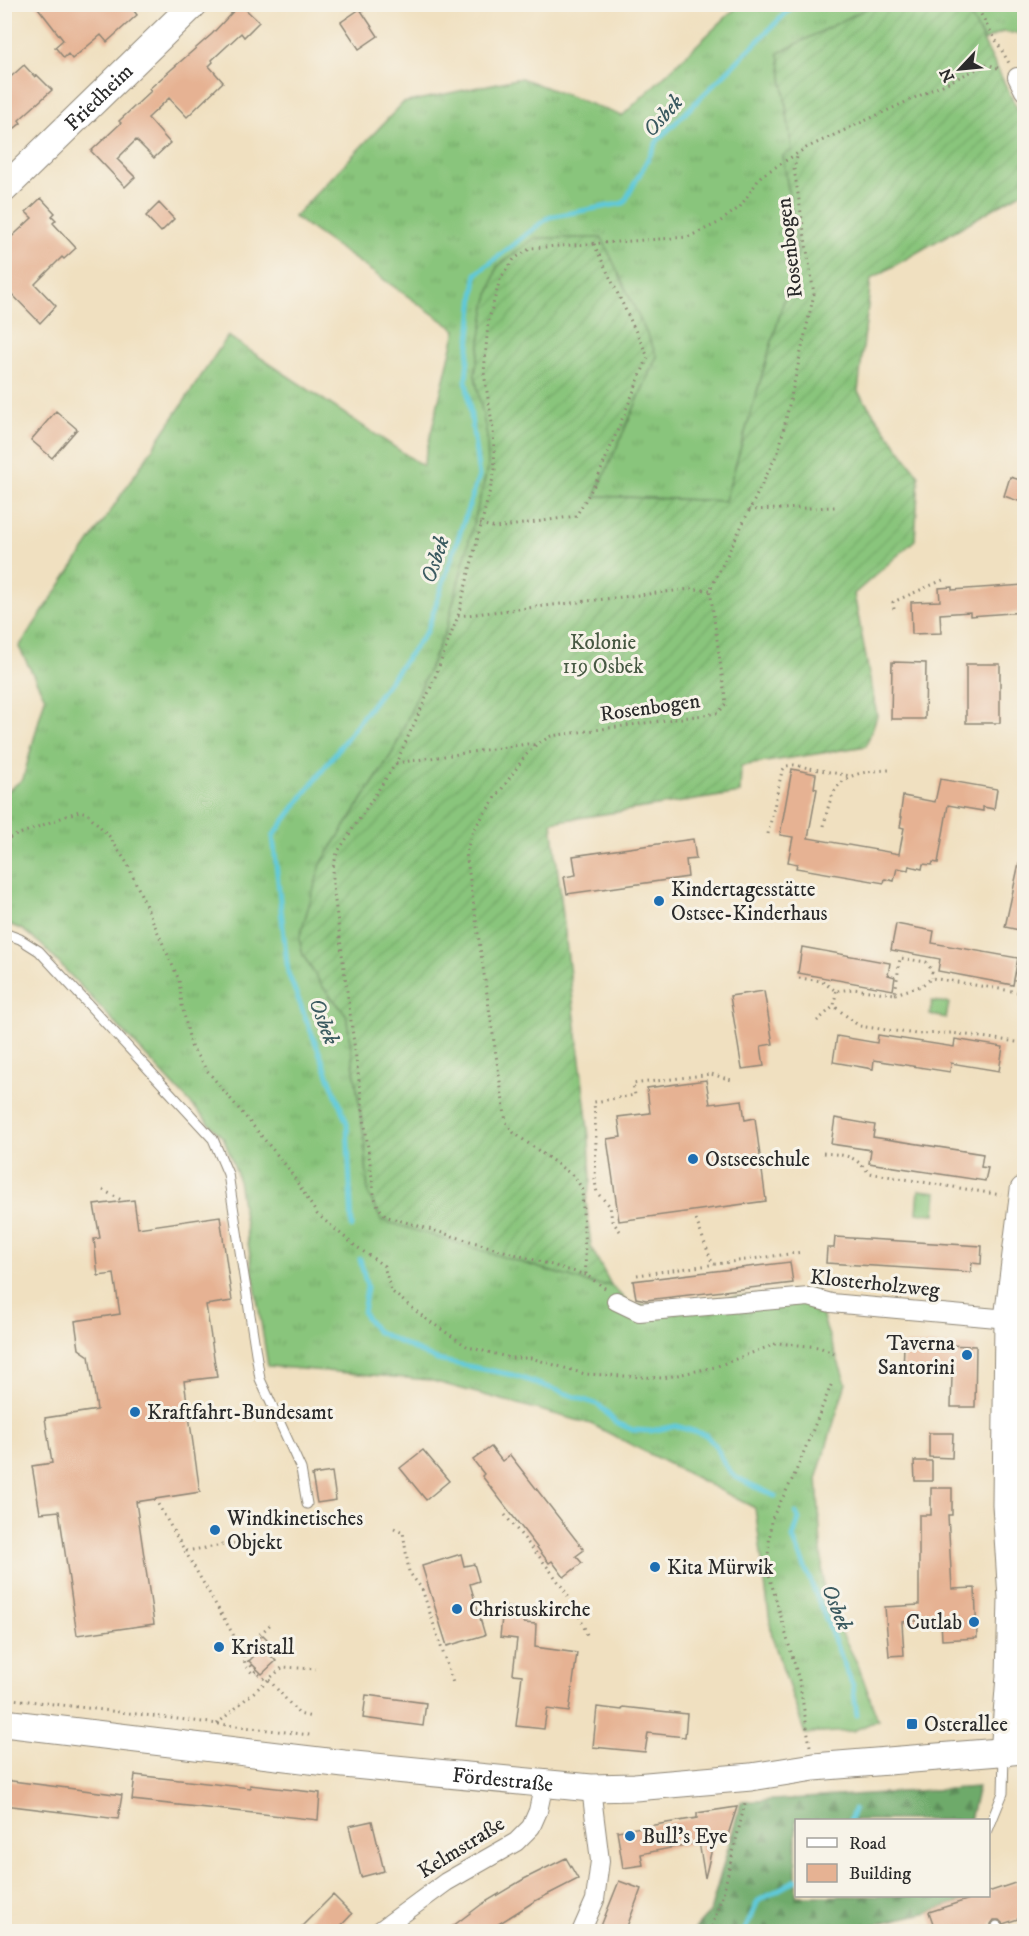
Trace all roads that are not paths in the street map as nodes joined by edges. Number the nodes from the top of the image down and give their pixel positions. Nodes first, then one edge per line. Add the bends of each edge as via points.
1 (194, 4) edge
2 (4, 189) edge
3 (4, 933) edge
4 (1024, 1194) edge
5 (616, 1301) road end
6 (1016, 1318) edge
7 (307, 1504) dead end
8 (1015, 1504) edge
9 (4, 1723) edge
10 (1014, 1751) edge
11 (544, 1783) junction
12 (591, 1788) junction
13 (990, 1825) edge
14 (378, 1932) edge
15 (581, 1932) edge

1 - 2 main road, Friedheim
3 - 7 lane via 39,951 213,1139 228,1174 260,1379 301,1469
4 - 6 main road
5 - 6 street, Klosterholzweg via 639,1312 809,1298
6 - 8 main road
8 - 10 main road via 1010,1676
9 - 11 main road, Fördestraße via 344,1764
10 - 12 main road, Fördestraße
10 - 13 lane
11 - 12 main road, Fördestraße
11 - 14 street, Kelmstraße via 531,1827 516,1842 446,1881
12 - 15 street via 600,1861 595,1900

